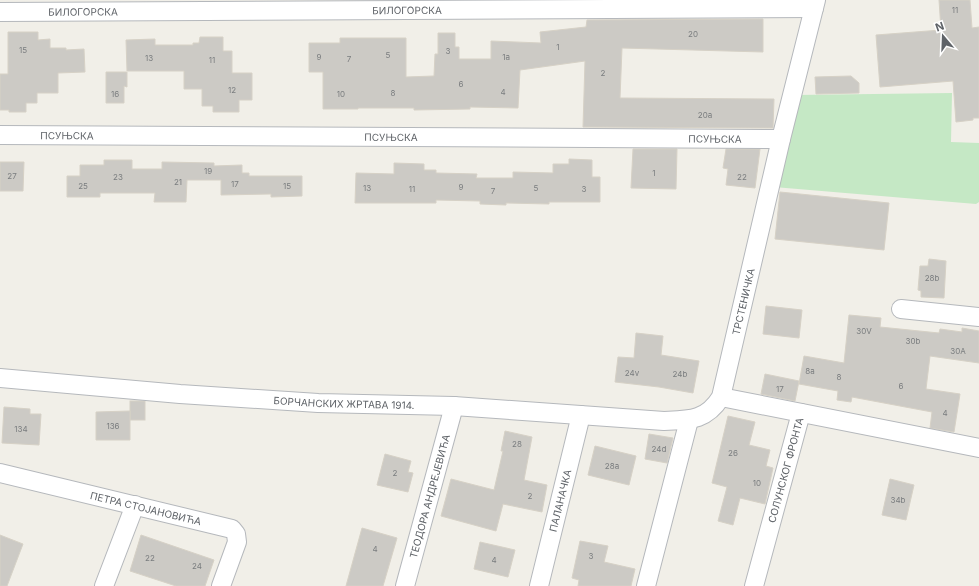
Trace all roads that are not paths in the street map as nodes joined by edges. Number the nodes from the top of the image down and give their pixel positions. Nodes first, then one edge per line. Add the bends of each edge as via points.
1 (815, 4) edge
2 (0, 12) edge
3 (0, 136) edge
4 (781, 139) junction
5 (901, 309) dead end
6 (979, 317) edge
7 (0, 378) edge
8 (721, 397) junction
9 (454, 406) junction
10 (801, 413) junction
11 (581, 416) junction
12 (689, 420) junction
13 (979, 448) edge
14 (0, 473) edge
15 (135, 505) junction
16 (104, 586) edge
17 (221, 586) edge
18 (405, 586) edge
19 (539, 586) edge
20 (646, 586) edge
21 (754, 586) edge

1 - 2 street, БИЛОГОРСКА
1 - 4 street, ТРСТЕНИЧКА
3 - 4 street, ПСУЊСКА
4 - 8 street, ТРСТЕНИЧКА
5 - 6 street
7 - 9 street, БОРЧАНСКИХ ЖРТАВА 1914. via 318,403
8 - 10 street
8 - 12 street, ТРСТЕНИЧКА via 708,412
9 - 11 street, БОРЧАНСКИХ ЖРТАВА 1914.
9 - 18 street, ТЕОДОРА АНДРЕЈЕВИЋА
10 - 13 street, СОЛУНСКОГ ФРОНТА
10 - 21 street, СОЛУНСКОГ ФРОНТА
11 - 12 street, БОРЧАНСКИХ ЖРТАВА 1914.
11 - 19 street, ПАЛАНАЧКА
12 - 20 street
14 - 15 street, ПЕТРА СТОЈАНОВИЋА
15 - 16 street
15 - 17 street, ПЕТРА СТОЈАНОВИЋА via 232,529 238,542

